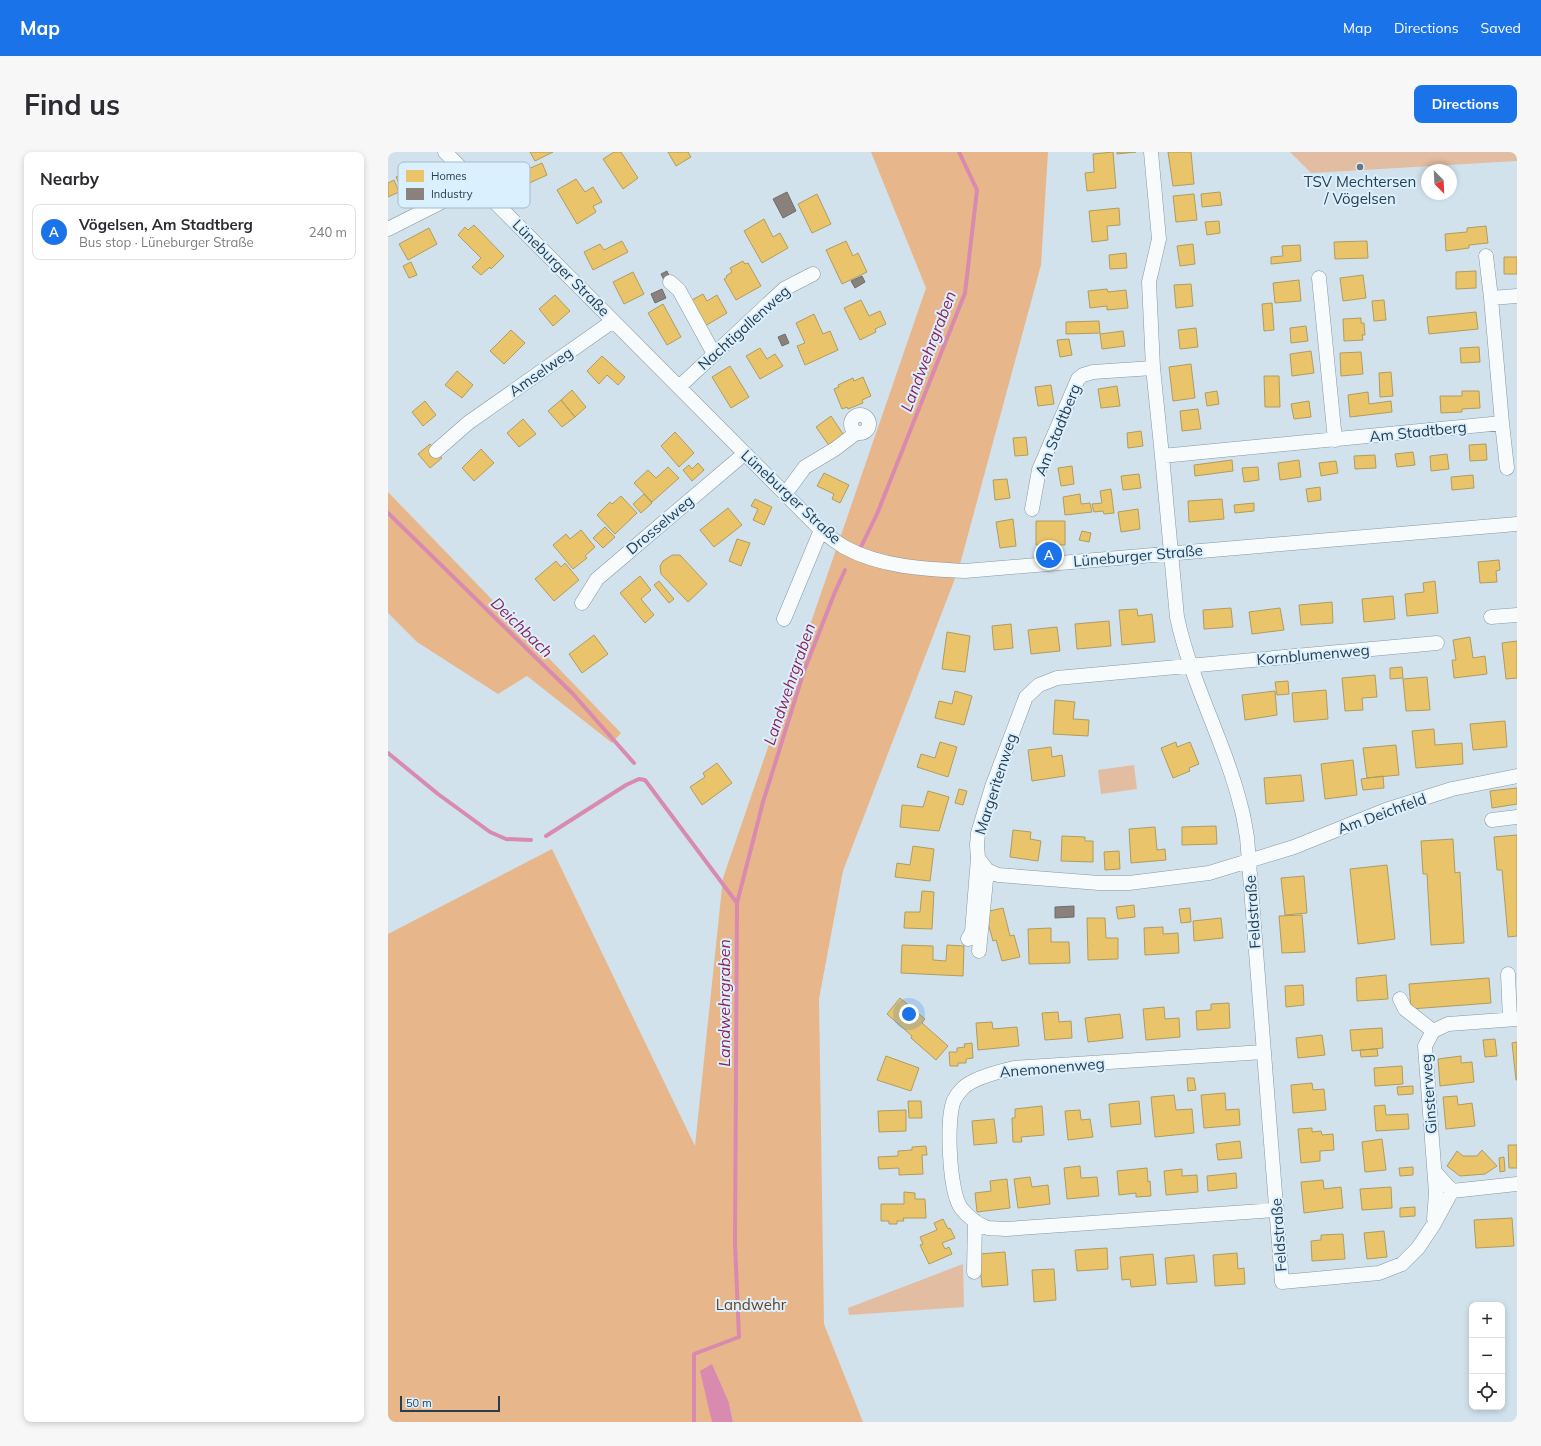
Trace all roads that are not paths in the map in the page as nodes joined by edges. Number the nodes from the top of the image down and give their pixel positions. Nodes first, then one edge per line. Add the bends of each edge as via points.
1 (445, 152) edge
2 (1150, 152) edge
3 (455, 162) edge
4 (429, 208) edge
5 (502, 208) edge
6 (388, 229) edge
7 (1486, 256) dead end
8 (813, 274) dead end
9 (1319, 278) dead end
10 (670, 282) dead end
11 (1517, 296) edge
12 (1491, 298) junction
13 (613, 321) junction
14 (714, 354) junction
15 (1153, 368) junction
16 (679, 387) junction
17 (1502, 423) junction
18 (856, 433) dead end
19 (1334, 440) junction
20 (436, 451) dead end
21 (744, 454) junction
22 (1162, 456) junction
23 (1508, 468) dead end
24 (784, 494) junction
25 (1032, 509) dead end
26 (1517, 524) edge
27 (821, 530) junction
28 (1170, 554) junction
29 (582, 603) dead end
30 (1517, 615) edge
31 (1490, 617) dead end
32 (784, 618) dead end
33 (1437, 643) dead end
34 (1190, 666) junction
35 (1517, 776) edge
36 (1517, 817) edge
37 (1492, 820) dead end
38 (978, 858) junction
39 (1250, 862) junction
40 (987, 870) junction
41 (968, 939) dead end
42 (979, 951) dead end
43 (1508, 974) dead end
44 (1400, 999) dead end
45 (1514, 1019) edge
46 (1433, 1031) junction
47 (1264, 1052) junction
48 (1434, 1172) junction
49 (1517, 1184) edge
50 (1452, 1191) junction
51 (1277, 1210) junction
52 (975, 1221) junction
53 (1434, 1224) junction
54 (974, 1272) dead end
55 (1282, 1282) joint

1 - 3 street, Lüneburger Straße
2 - 15 street via 1160,240 1149,282
4 - 6 street
5 - 13 street, Lüneburger Straße
7 - 12 street
8 - 14 street, Nachtigallenweg via 784,289
9 - 19 street
10 - 14 street via 679,290
11 - 12 street
12 - 17 street
13 - 16 street, Lüneburger Straße
13 - 20 street, Amselweg via 468,423
14 - 16 street, Nachtigallenweg
15 - 22 street
15 - 25 street, Am Stadtberg via 1092,372 1078,379 1039,470
16 - 21 street, Lüneburger Straße
17 - 19 street, Am Stadtberg
17 - 23 street
18 - 24 street via 805,467
19 - 22 street, Am Stadtberg
21 - 24 street, Lüneburger Straße
21 - 29 street, Drosselweg via 597,579
22 - 28 street
24 - 27 street, Lüneburger Straße
26 - 28 street, Lüneburger Straße
27 - 28 street, Lüneburger Straße via 843,546 868,558 894,565 926,569 965,571
27 - 32 street
28 - 34 street, Feldstraße via 1177,616
30 - 31 street
33 - 34 street, Kornblumenweg
34 - 38 street, Margeritenweg via 1057,678 1039,685 1026,697 992,787 978,833
34 - 39 street, Feldstraße via 1233,779 1248,837
35 - 39 street, Am Deichfeld via 1452,789 1393,808
36 - 37 street
38 - 40 street
38 - 41 street, Margeritenweg via 972,932
39 - 40 street via 1209,873 1099,883 998,875
39 - 47 street, Feldstraße
40 - 42 street
43 - 45 street
44 - 46 street via 1405,1009
45 - 46 street via 1448,1024
46 - 48 street, Ginsterweg via 1425,1046
47 - 51 street, Feldstraße
47 - 52 street, Anemonenweg via 1014,1068 990,1073 964,1086 954,1100 951,1114 953,1189 961,1207
48 - 50 street
48 - 53 street, Ginsterweg
49 - 50 street
50 - 53 street, Ginsterweg
51 - 52 street, Anemonenweg via 1006,1229 988,1228
51 - 55 street, Feldstraße
52 - 54 street
53 - 55 street, Ginsterweg via 1418,1248 1402,1264 1379,1273

